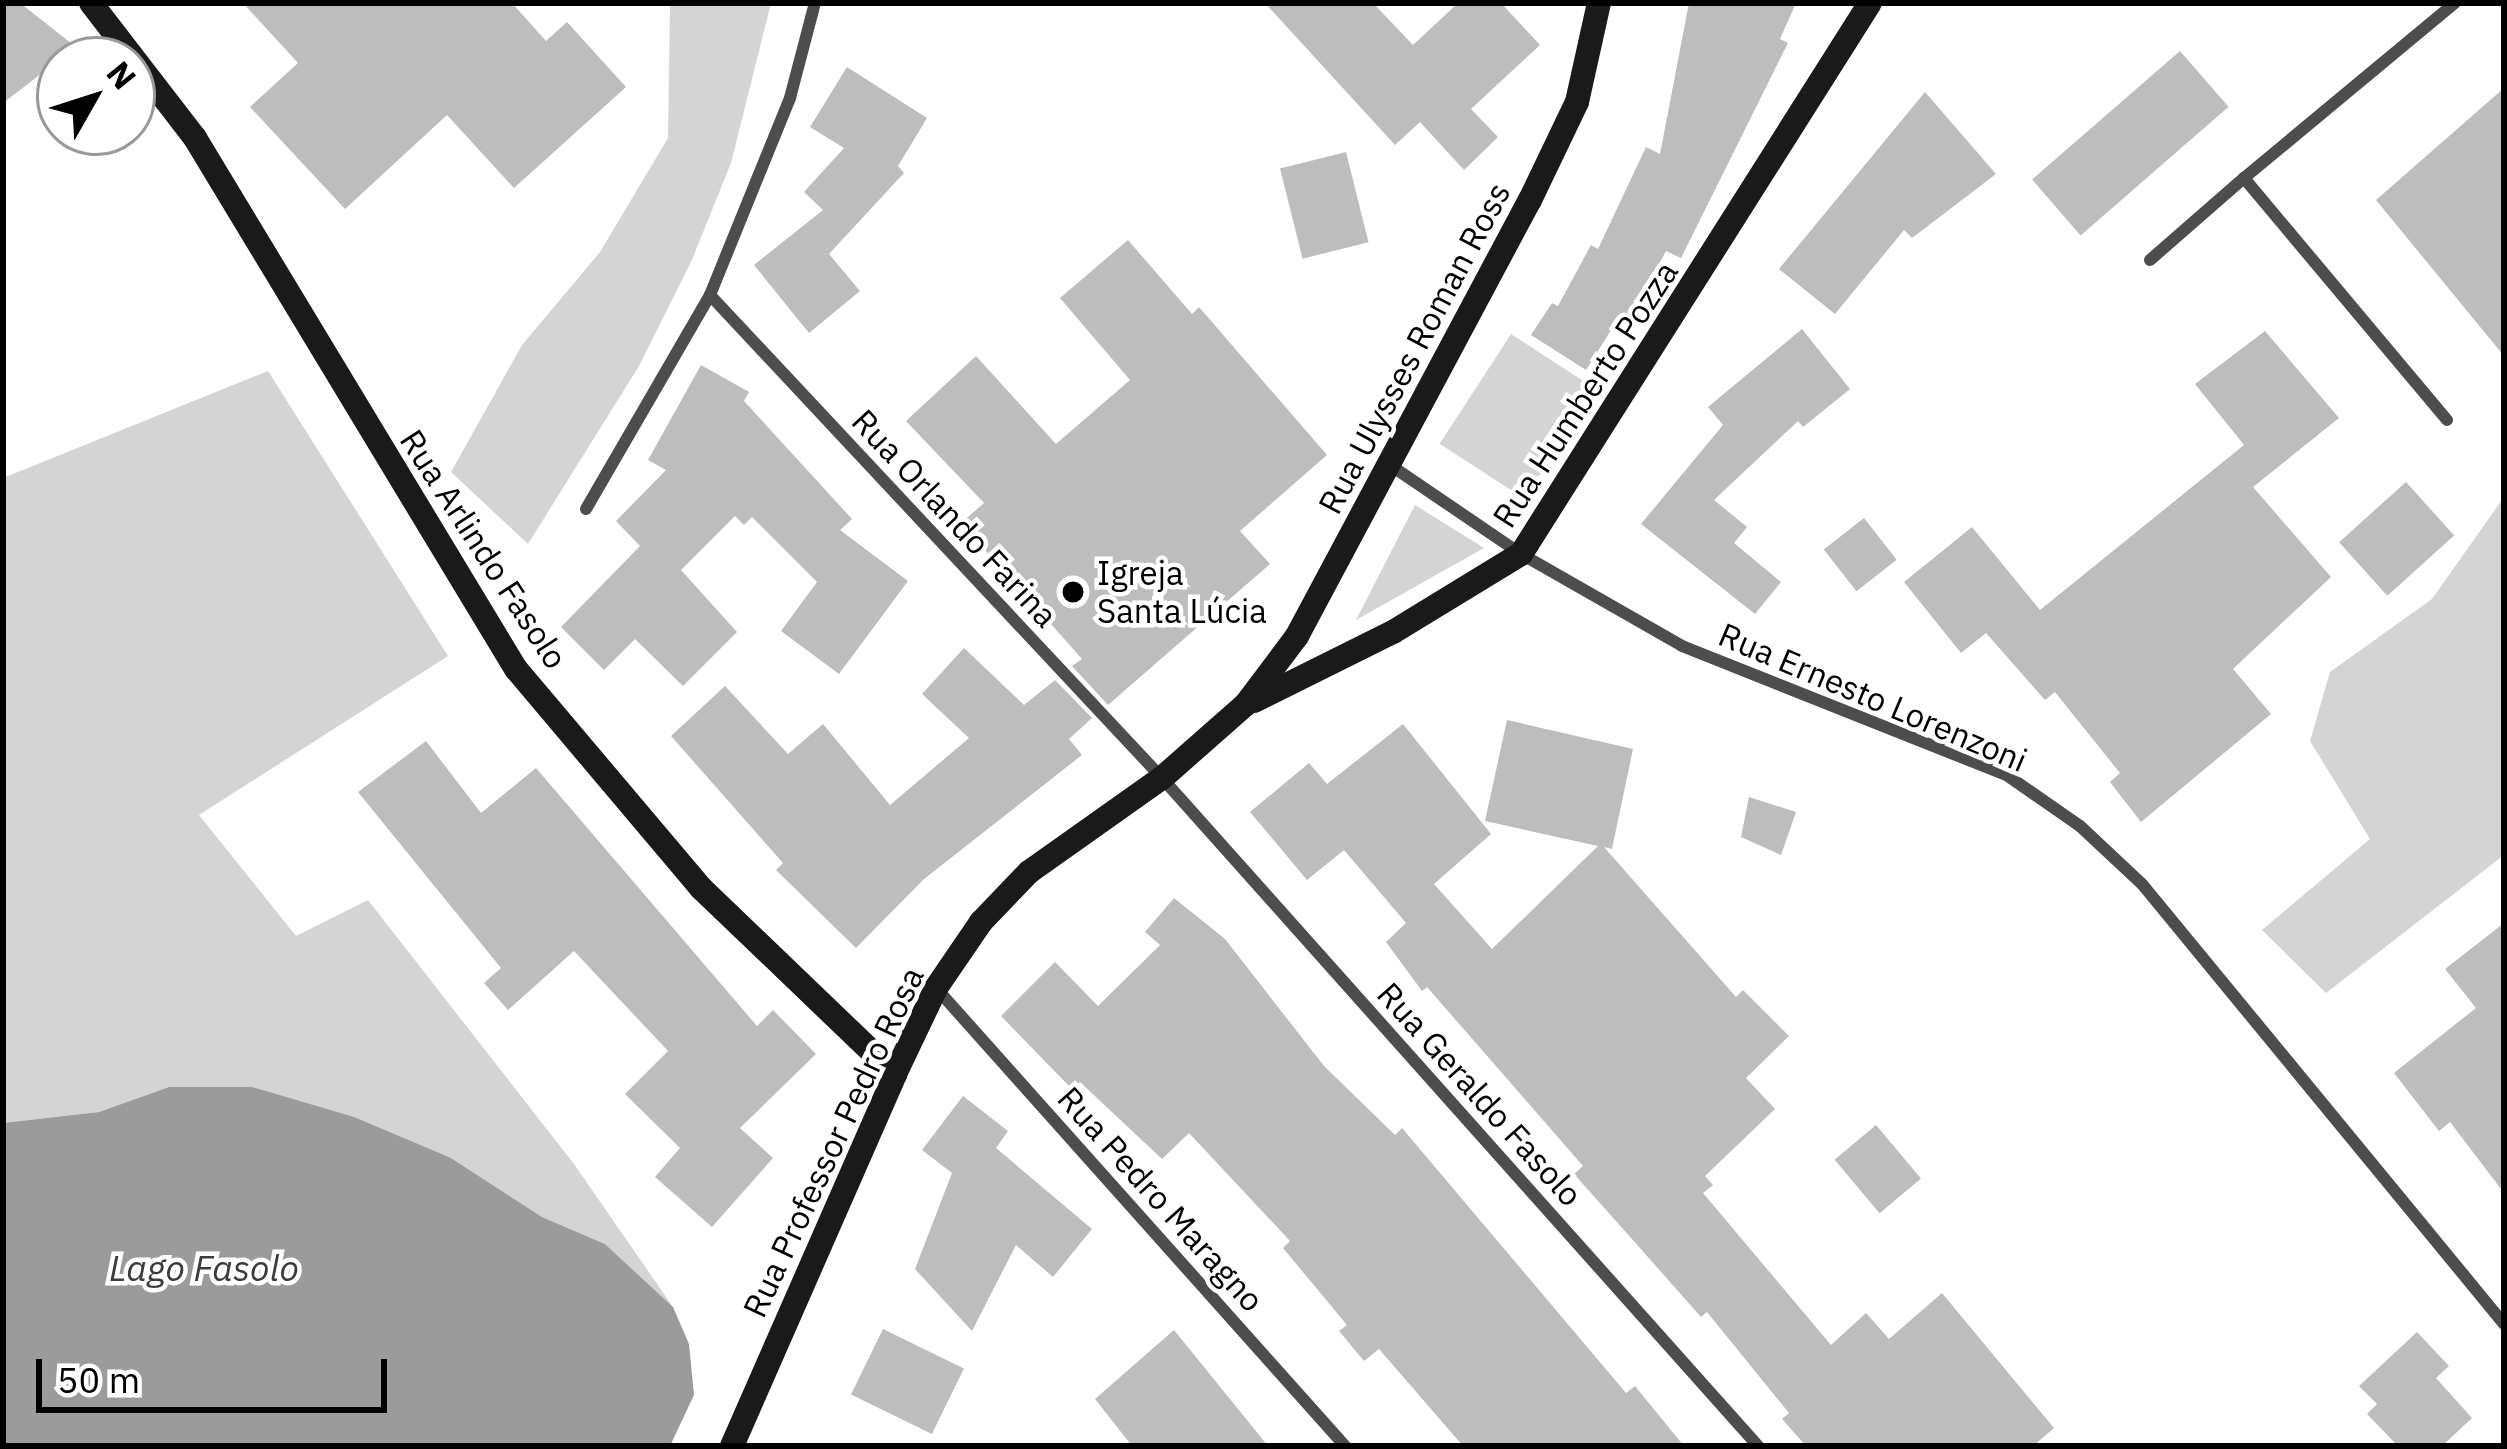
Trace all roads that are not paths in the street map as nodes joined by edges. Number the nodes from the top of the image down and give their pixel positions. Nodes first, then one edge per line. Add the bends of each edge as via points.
1 (91, 3) edge
2 (815, 3) edge
3 (1599, 3) edge
4 (1870, 3) edge
5 (2455, 3) edge
6 (2244, 178) junction
7 (2150, 260) dead end
8 (710, 295) junction
9 (2447, 420) dead end
10 (1393, 467) junction
11 (586, 509) dead end
12 (1521, 554) junction
13 (1246, 704) junction
14 (1162, 778) junction
15 (936, 988) junction
16 (895, 1074) junction
17 (2504, 1324) edge
18 (732, 1446) edge
19 (1345, 1446) edge
20 (1758, 1446) edge

1 - 16 street, Rua Arlindo Fasolo via 195,138 516,669 701,887
2 - 8 street via 790,98
3 - 10 street, Rua Ulysses Roman Ross via 1577,102
4 - 12 street, Rua Humberto Pozza
5 - 6 street
6 - 7 street
6 - 9 street
8 - 11 street
8 - 14 street, Rua Orlando Farina
10 - 12 street, Rua Ernesto Lorenzoni
10 - 13 street, Rua Ulysses Roman Ross via 1297,636
12 - 13 street, Rua Humberto Pozza via 1393,632
12 - 17 street, Rua Ernesto Lorenzoni via 1682,646 2008,776 2080,826 2142,884
13 - 14 street, Rua Professor Pedro Rosa
14 - 15 street, Rua Professor Pedro Rosa via 1029,872
14 - 20 street, Rua Geraldo Fasolo
15 - 16 street, Rua Professor Pedro Rosa
15 - 19 street, Rua Pedro Maragno
16 - 18 street, Rua Professor Pedro Rosa

